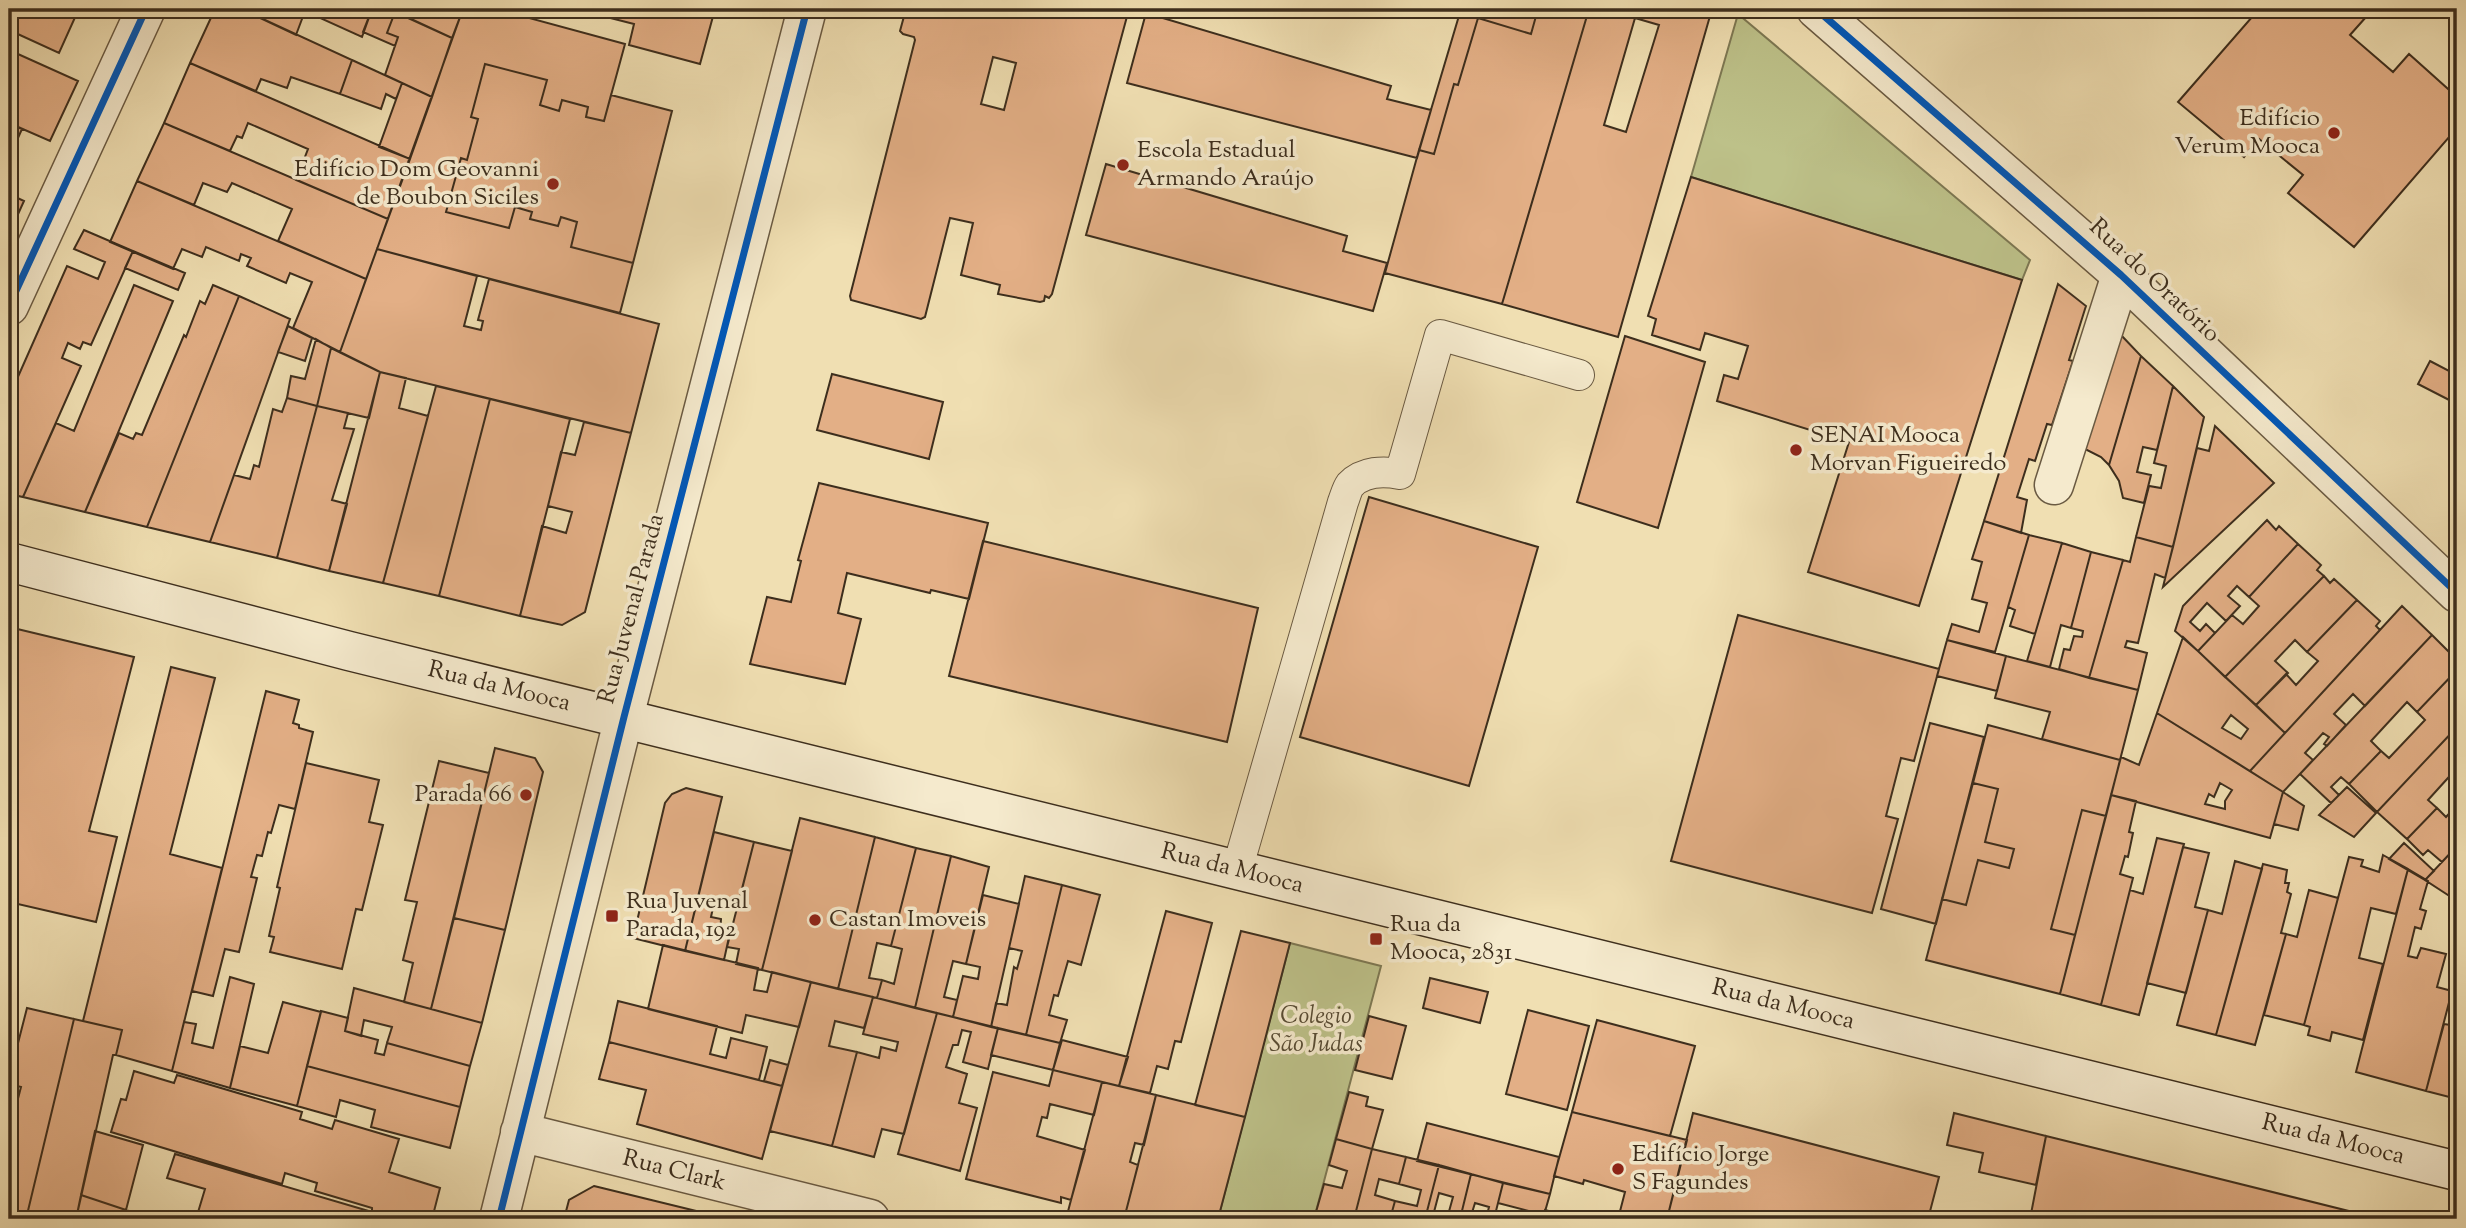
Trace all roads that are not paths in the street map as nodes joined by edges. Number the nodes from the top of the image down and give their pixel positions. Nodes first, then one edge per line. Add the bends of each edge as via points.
1 (146, 9) edge
2 (807, 9) edge
3 (1816, 9) edge
4 (2121, 275) junction
5 (9, 306) edge
6 (1579, 375) dead end
7 (2054, 485) dead end
8 (9, 562) edge
9 (2457, 593) edge
10 (624, 717) junction
11 (1237, 870) junction
12 (520, 1132) junction
13 (2457, 1171) edge
14 (499, 1219) edge
15 (870, 1219) edge

1 - 5 street
2 - 10 street, Rua Juvenal Parada
3 - 4 street, Rua do Oratório
4 - 7 street
4 - 9 street, Rua do Oratório
6 - 11 lane via 1440,335 1401,474 1381,470 1363,477 1350,486 1343,502
8 - 10 street, Rua da Mooca
10 - 11 street, Rua da Mooca
10 - 12 street, Rua Juvenal Parada
11 - 13 street, Rua da Mooca
12 - 14 street, Rua Juvenal Parada
12 - 15 street, Rua Clark

